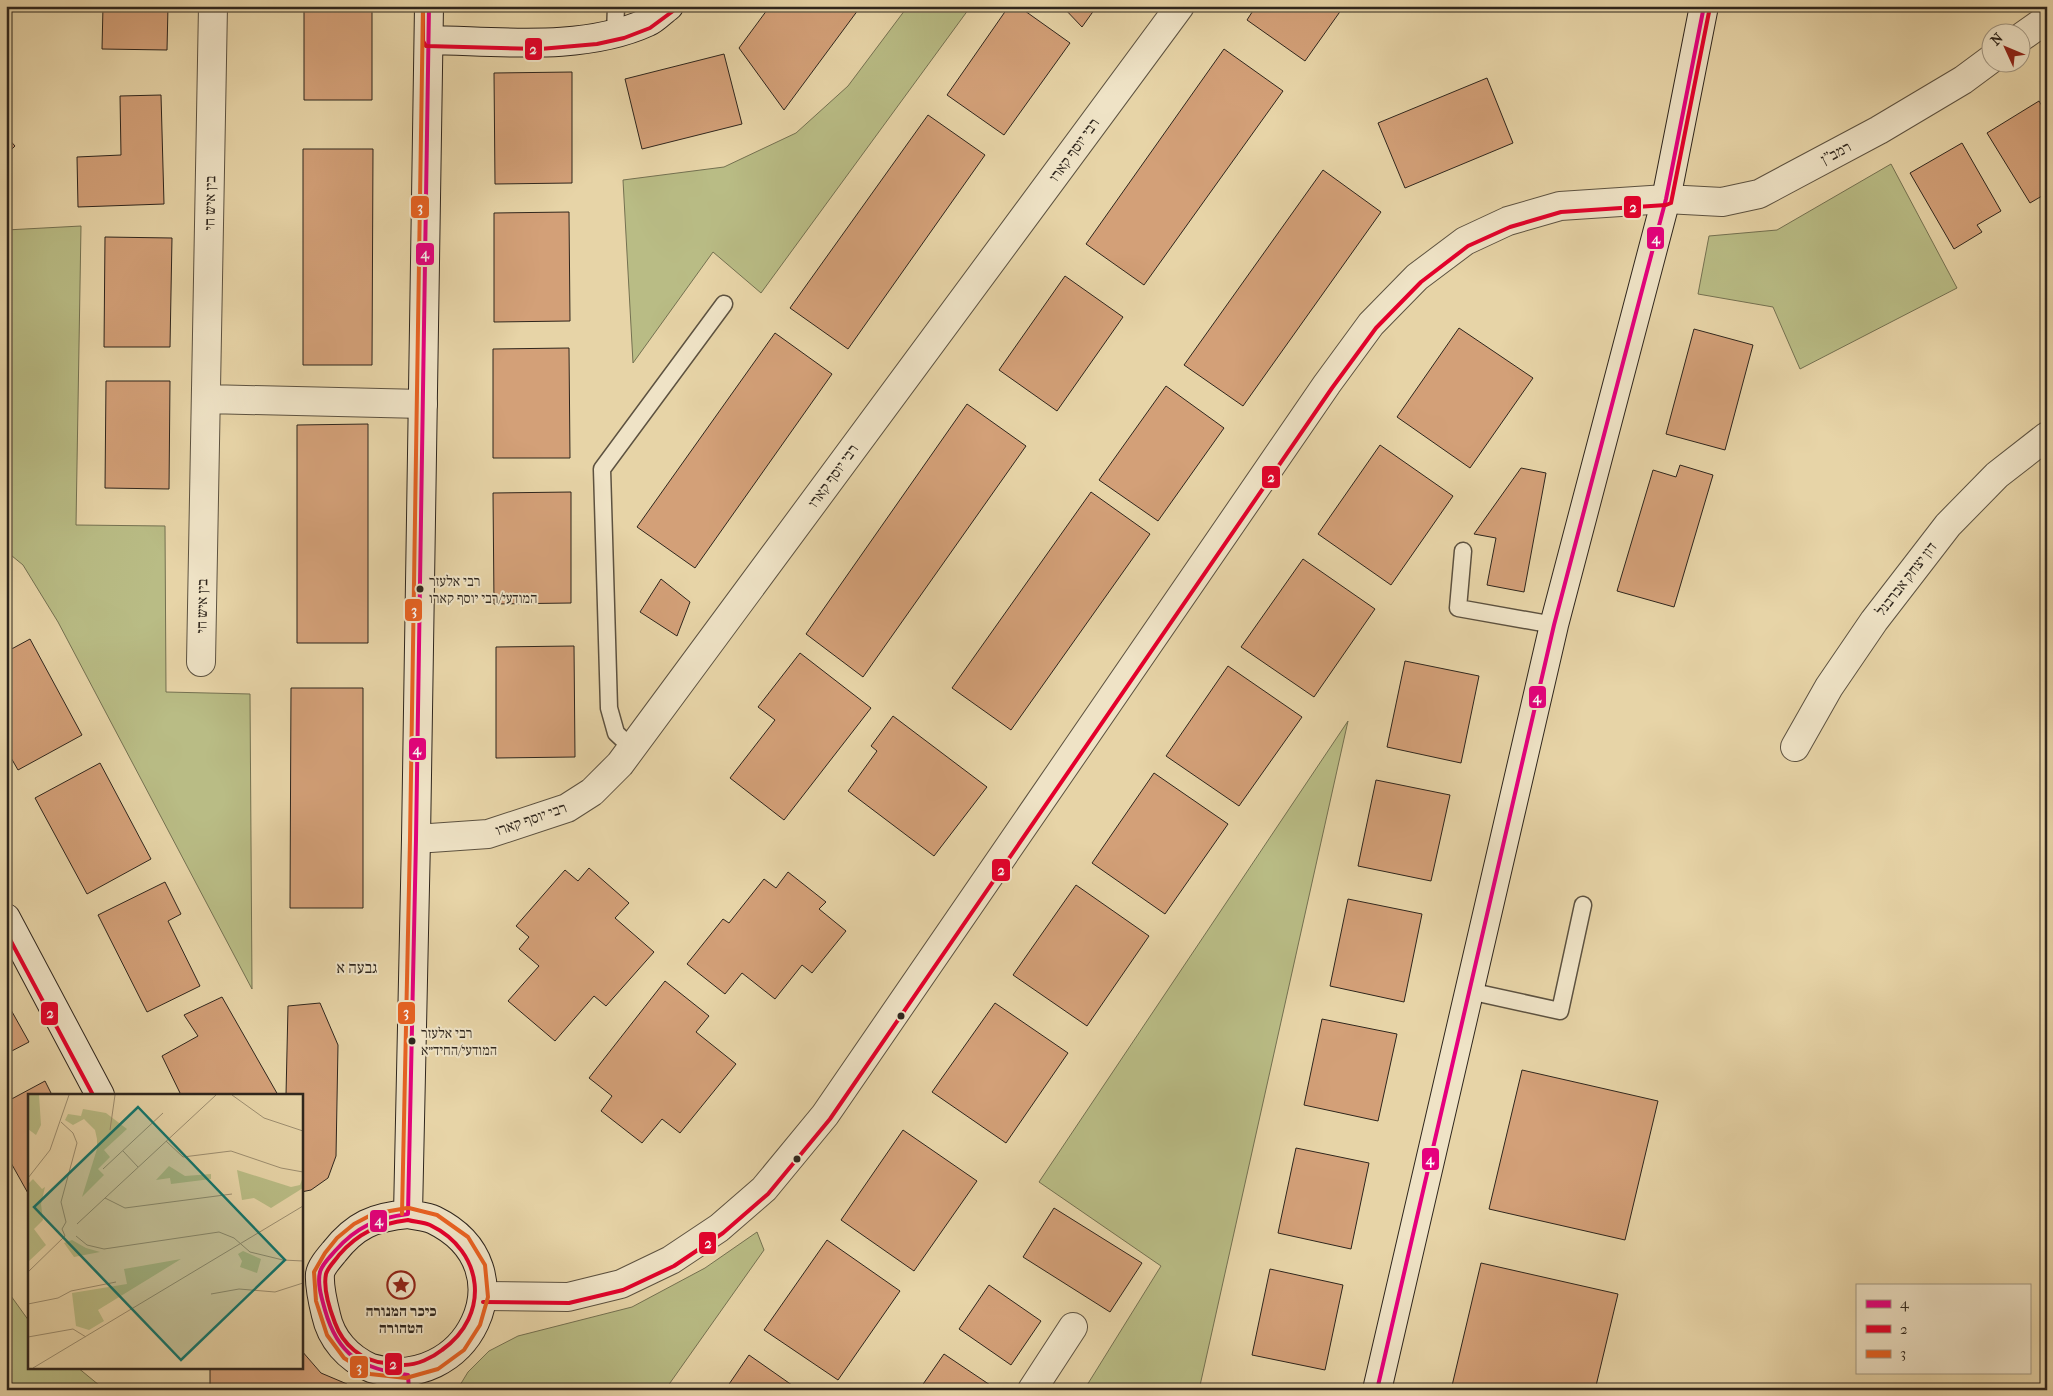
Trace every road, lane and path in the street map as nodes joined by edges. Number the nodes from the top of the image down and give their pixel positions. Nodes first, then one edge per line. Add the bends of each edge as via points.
1 (214, 6) edge
2 (429, 6) edge
3 (616, 6) edge
4 (669, 6) edge
5 (1180, 6) edge
6 (1704, 6) edge
7 (2047, 19) edge
8 (2030, 31) edge
9 (615, 34) junction
10 (428, 40) junction
11 (1980, 67) edge
12 (1666, 198) junction
13 (724, 304) dead end
14 (206, 399) junction
15 (423, 404) junction
16 (2047, 436) edge
17 (1463, 551) dead end
18 (1554, 625) junction
19 (201, 662) dead end
20 (1795, 747) dead end
21 (632, 748) junction
22 (416, 839) junction
23 (1583, 906) dead end
24 (6, 918) edge
25 (1469, 991) junction
26 (99, 1094) edge
27 (408, 1214) junction
28 (311, 1270) edge
29 (483, 1296) junction
30 (1073, 1327) dead end
31 (408, 1382) edge
32 (1032, 1390) edge
33 (1376, 1390) edge

1 - 14 street, בין איש חי
2 - 10 street
3 - 9 lane
4 - 9 street via 649,22
5 - 21 street, רבי יוסף קארו
6 - 12 street
7 - 8 street
9 - 10 street via 573,42
10 - 15 street
11 - 12 street, רמב"ן via 1878,130 1759,194 1722,202
12 - 18 street
12 - 29 street, רמב"ן via 1560,206 1508,221 1465,241 1425,271 1371,324 1321,392 825,1115 764,1189 719,1228 671,1260 621,1284 568,1297
13 - 21 lane via 602,469 609,708 616,733
14 - 15 street
14 - 19 street, בין איש חי
15 - 22 street
16 - 20 street, דון יצחק אברבנל via 1996,475 1948,525 1874,621 1829,687
17 - 18 lane via 1458,608
18 - 25 street
21 - 22 street, רבי יוסף קארו via 592,792 567,808 488,834
22 - 27 street
23 - 25 lane via 1560,1011
24 - 26 street
25 - 33 street
27 - 28 street via 386,1216 364,1224
27 - 29 street via 432,1219 459,1237 470,1250 480,1272
28 - 31 street via 328,1325 341,1347 360,1363
29 - 31 street via 479,1320 468,1341 452,1358
30 - 32 street

